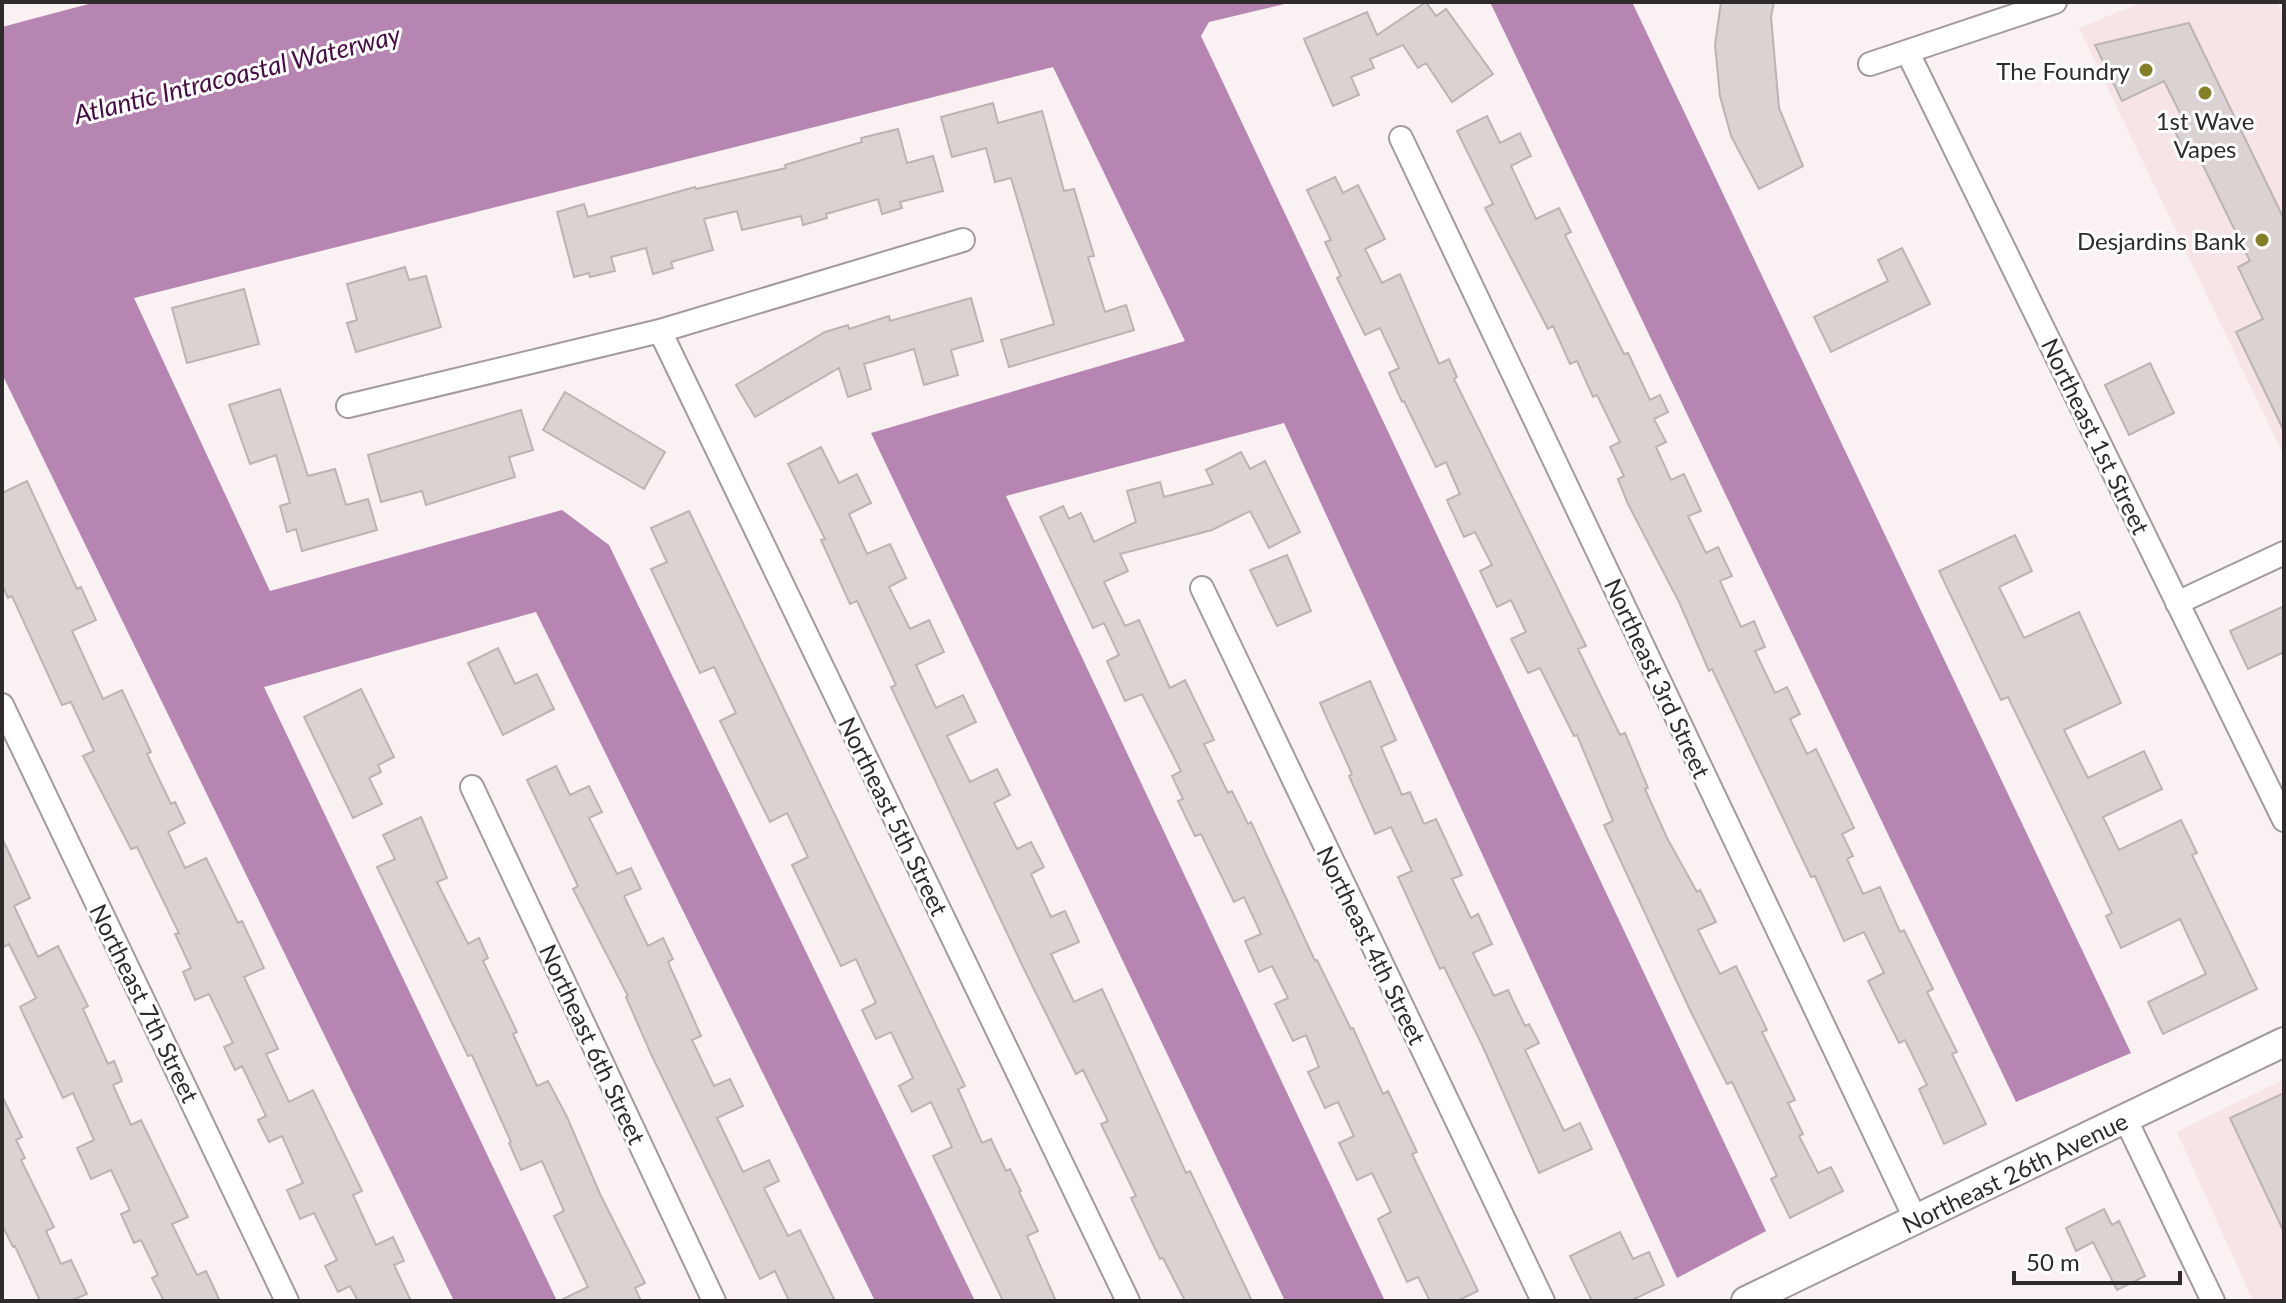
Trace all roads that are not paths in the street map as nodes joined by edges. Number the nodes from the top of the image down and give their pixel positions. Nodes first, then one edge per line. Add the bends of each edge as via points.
1 (2055, 2) edge
2 (1908, 53) junction
3 (1870, 64) dead end
4 (1401, 138) dead end
5 (963, 240) dead end
6 (660, 331) junction
7 (348, 406) dead end
8 (2284, 553) edge
9 (1202, 588) dead end
10 (2177, 603) junction
11 (2, 705) edge
12 (472, 787) dead end
13 (2284, 820) edge
14 (2284, 1042) edge
15 (2126, 1120) junction
16 (1915, 1218) junction
17 (287, 1301) edge
18 (714, 1301) edge
19 (1128, 1301) edge
20 (1543, 1301) edge
21 (1746, 1301) edge
22 (2213, 1301) edge

1 - 2 street
2 - 3 street
2 - 10 street, Northeast 1st Street
4 - 16 street, Northeast 3rd Street
5 - 6 street
6 - 7 street
6 - 19 street, Northeast 5th Street
8 - 10 street
9 - 20 street, Northeast 4th Street
10 - 13 street, Northeast 1st Street
11 - 17 street, Northeast 7th Street
12 - 18 street, Northeast 6th Street
14 - 15 street, Northeast 26th Avenue
15 - 16 street, Northeast 26th Avenue
15 - 22 street
16 - 21 street, Northeast 26th Avenue

